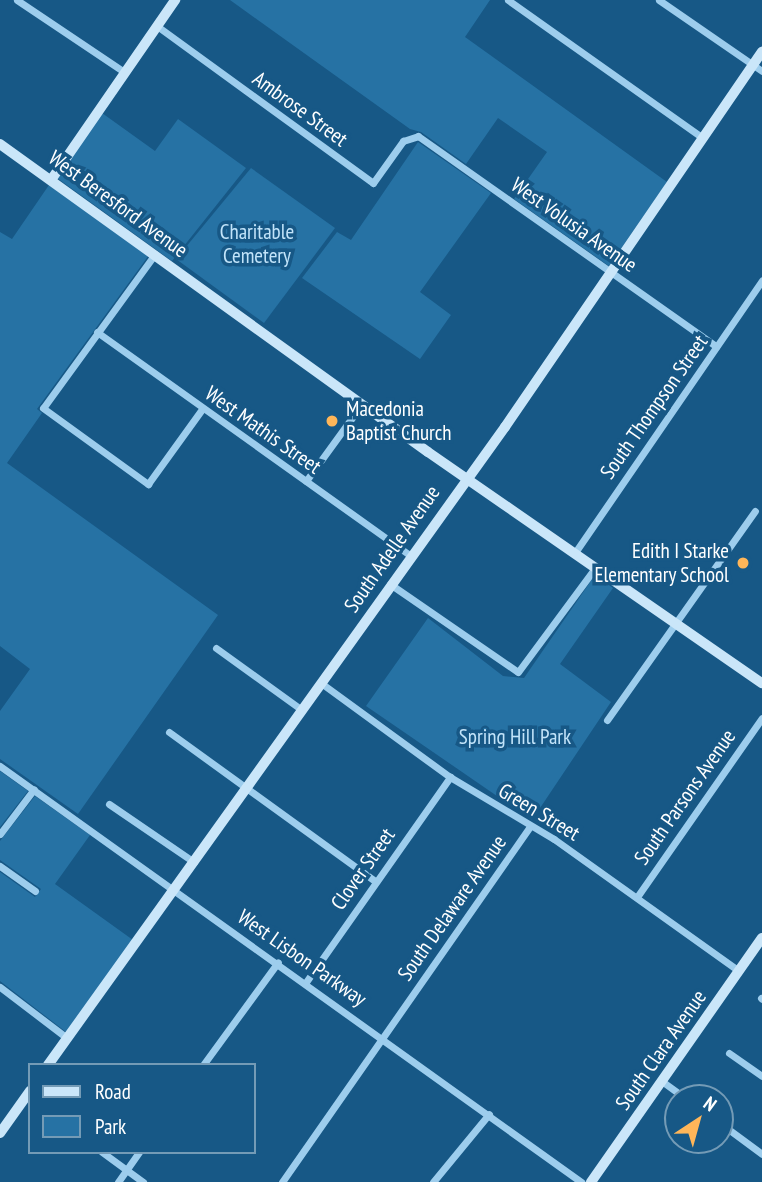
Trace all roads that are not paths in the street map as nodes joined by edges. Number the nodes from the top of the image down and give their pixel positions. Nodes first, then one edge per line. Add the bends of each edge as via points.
1 (17, 0) edge
2 (174, 0) edge
3 (508, 0) edge
4 (659, 0) edge
5 (157, 26) junction
6 (762, 52) edge
7 (757, 68) edge
8 (124, 72) junction
9 (410, 135) joint
10 (702, 138) junction
11 (0, 144) edge
12 (51, 180) junction
13 (155, 254) junction
14 (610, 272) junction
15 (762, 280) edge
16 (97, 332) junction
17 (716, 346) junction
18 (362, 404) junction
19 (202, 409) junction
20 (466, 478) junction
21 (306, 481) junction
22 (755, 511) dead end
23 (574, 554) junction
24 (411, 555) junction
25 (595, 568) junction
26 (390, 584) junction
27 (674, 623) junction
28 (216, 648) dead end
29 (321, 683) junction
30 (762, 683) edge
31 (302, 710) junction
32 (762, 718) edge
33 (607, 720) dead end
34 (169, 732) dead end
35 (0, 765) edge
36 (450, 777) junction
37 (34, 789) junction
38 (246, 789) junction
39 (108, 804) dead end
40 (530, 826) junction
41 (0, 834) edge
42 (194, 862) junction
43 (0, 866) edge
44 (375, 881) junction
45 (175, 889) junction
46 (35, 891) dead end
47 (637, 897) junction
48 (762, 938) edge
49 (278, 962) junction
50 (740, 971) junction
51 (306, 982) junction
52 (0, 987) edge
53 (67, 1038) junction
54 (383, 1038) junction
55 (729, 1053) dead end
56 (49, 1063) edge
57 (204, 1063) edge
58 (762, 1076) edge
59 (663, 1082) junction
60 (666, 1084) edge
61 (28, 1096) edge
62 (489, 1114) junction
63 (0, 1133) edge
64 (734, 1134) edge
65 (105, 1154) edge
66 (138, 1154) edge
67 (762, 1154) edge
68 (127, 1170) junction
69 (118, 1182) edge
70 (144, 1182) edge
71 (282, 1182) edge
72 (433, 1182) edge
73 (581, 1182) edge
74 (591, 1182) edge

1 - 8 street
2 - 5 street
3 - 10 street
4 - 7 street
5 - 8 street
5 - 9 street, Ambrose Street via 373,183
6 - 7 street, South Adelle Avenue
7 - 10 street, South Adelle Avenue
8 - 12 street
9 - 14 street, West Volusia Avenue
10 - 14 street, South Adelle Avenue
11 - 12 street, West Beresford Avenue
12 - 13 street, West Beresford Avenue
13 - 16 street
13 - 18 street, West Beresford Avenue
14 - 17 street, West Volusia Avenue
14 - 20 street, South Adelle Avenue
15 - 17 street, South Thompson Street
16 - 19 street, West Mathis Street
16 - 19 street via 43,408 148,484
17 - 23 street, South Thompson Street
18 - 20 street, West Beresford Avenue
18 - 21 street
19 - 21 street, West Mathis Street
20 - 23 street, West Beresford Avenue
20 - 24 street, South Adelle Avenue
21 - 24 street, West Mathis Street
22 - 27 street
23 - 25 street, West Beresford Avenue
24 - 26 street, South Adelle Avenue
25 - 26 street via 518,672
25 - 27 street, West Beresford Avenue
26 - 29 street, South Adelle Avenue
27 - 30 street, West Beresford Avenue
27 - 33 street
28 - 31 street
29 - 31 street, South Adelle Avenue
29 - 36 street, Green Street
31 - 38 street, South Adelle Avenue
32 - 47 street, South Parsons Avenue
34 - 38 street
35 - 37 street, West Lisbon Parkway
36 - 40 street, Green Street
36 - 44 street, Clover Street
37 - 41 street
37 - 45 street, West Lisbon Parkway
38 - 42 street, South Adelle Avenue
38 - 44 street
39 - 42 street
40 - 47 street, Green Street
40 - 54 street, South Delaware Avenue
42 - 45 street, South Adelle Avenue
43 - 46 street
44 - 51 street, Clover Street
45 - 49 street, West Lisbon Parkway
45 - 53 street, South Adelle Avenue
47 - 50 street, Green Street
48 - 50 street, South Clara Avenue
49 - 51 street, West Lisbon Parkway
49 - 57 street
50 - 59 street, South Clara Avenue
51 - 54 street, West Lisbon Parkway
52 - 53 street
53 - 56 street, South Adelle Avenue
54 - 62 street, West Lisbon Parkway
54 - 71 street, South Delaware Avenue
55 - 58 street
59 - 60 street
59 - 74 street, South Clara Avenue
61 - 63 street
62 - 72 street
62 - 73 street, West Lisbon Parkway
64 - 67 street
65 - 68 street
66 - 68 street
68 - 69 street
68 - 70 street

